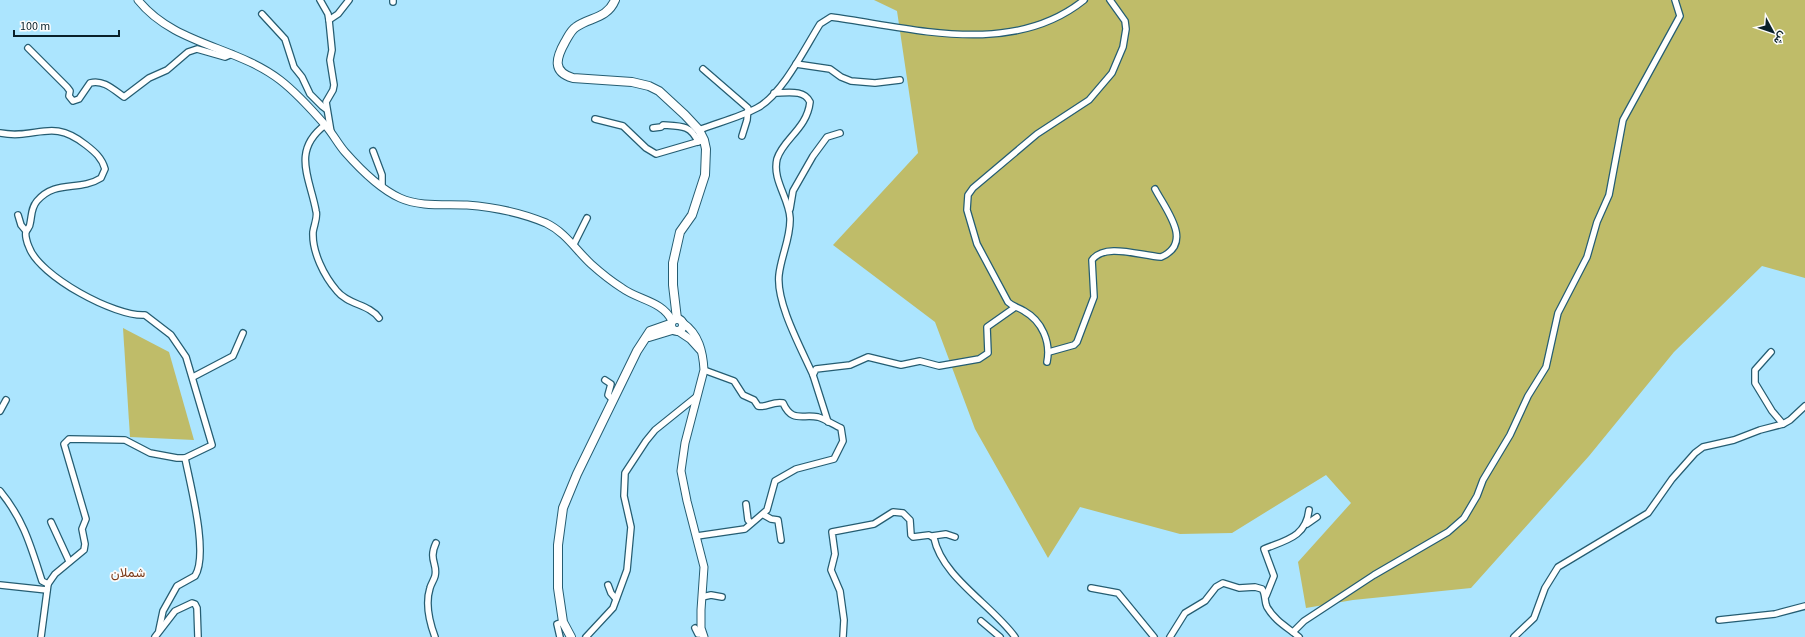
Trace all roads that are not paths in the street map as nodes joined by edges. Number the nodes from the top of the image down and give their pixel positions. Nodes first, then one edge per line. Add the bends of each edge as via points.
1 (138, 0) edge
2 (320, 0) edge
3 (349, 0) edge
4 (615, 0) edge
5 (1084, 0) edge
6 (1110, 0) edge
7 (1675, 0) edge
8 (262, 14) dead end
9 (329, 20) junction
10 (28, 48) dead end
11 (232, 54) junction
12 (796, 64) junction
13 (703, 68) dead end
14 (900, 80) dead end
15 (774, 93) junction
16 (326, 109) junction
17 (748, 112) junction
18 (595, 119) dead end
19 (325, 125) junction
20 (653, 128) dead end
21 (699, 130) junction
22 (331, 132) junction
23 (840, 132) dead end
24 (0, 133) edge
25 (742, 136) dead end
26 (701, 141) junction
27 (373, 151) dead end
28 (382, 186) junction
29 (1155, 189) dead end
30 (789, 211) junction
31 (18, 215) dead end
32 (587, 218) dead end
33 (26, 231) junction
34 (574, 244) junction
35 (1014, 308) junction
36 (379, 318) dead end
37 (675, 325) junction
38 (243, 333) dead end
39 (1049, 352) junction
40 (1771, 352) dead end
41 (1047, 362) dead end
42 (704, 370) junction
43 (813, 375) junction
44 (193, 377) junction
45 (605, 380) dead end
46 (696, 397) junction
47 (6, 400) dead end
48 (614, 400) junction
49 (1805, 406) edge
50 (0, 411) edge
51 (828, 422) junction
52 (1782, 424) junction
53 (185, 458) junction
54 (0, 491) edge
55 (746, 504) dead end
56 (1309, 510) dead end
57 (764, 515) junction
58 (1317, 517) dead end
59 (51, 522) dead end
60 (751, 523) junction
61 (1307, 524) junction
62 (697, 536) junction
63 (932, 536) junction
64 (954, 537) dead end
65 (781, 540) dead end
66 (436, 543) dead end
67 (69, 561) junction
68 (0, 585) edge
69 (608, 585) dead end
70 (48, 587) junction
71 (1091, 588) dead end
72 (702, 597) junction
73 (722, 597) dead end
74 (1265, 598) junction
75 (616, 599) junction
76 (1805, 606) edge
77 (1719, 620) dead end
78 (981, 621) dead end
79 (563, 622) junction
80 (695, 628) dead end
81 (159, 630) junction
82 (1292, 632) junction
83 (703, 636) edge
84 (42, 637) edge
85 (155, 637) edge
86 (198, 637) edge
87 (435, 637) edge
88 (560, 637) edge
89 (571, 637) edge
90 (586, 637) edge
91 (843, 637) edge
92 (1000, 637) edge
93 (1015, 637) edge
94 (1154, 637) edge
95 (1170, 637) edge
96 (1299, 637) edge
97 (1514, 637) edge

1 - 11 street via 146,10 179,33
2 - 9 street
3 - 9 street via 338,14
4 - 21 main road via 601,17 576,27 559,53 556,61 559,69 564,75 574,78 632,82 649,86 658,91
5 - 12 street via 1072,10 1047,22 1012,33 943,34 831,18 820,24
6 - 35 street via 1125,21 1126,30 1123,47 1112,73 1089,100 1032,138 968,195 967,210 977,244 1008,302
7 - 82 street via 1680,16 1623,120 1609,195 1597,222 1587,257 1558,313 1546,366 1483,480 1474,502 1464,518 1448,532 1374,575 1304,621
8 - 16 street via 285,39 294,67 310,94
9 - 16 street via 332,50 330,60 334,85 326,102
10 - 11 street via 68,87 69,96 73,101 80,99 90,83 95,81 102,82 124,97 149,78 167,70 188,52 197,49 225,57
11 - 19 street via 280,80
12 - 14 street via 830,69 851,81 875,83
12 - 15 street
13 - 17 street via 748,108
15 - 17 street via 764,104
15 - 30 street via 802,93 810,102 810,108 801,126 781,151 777,161 777,176
16 - 22 street
17 - 21 street
17 - 25 street
18 - 26 street via 623,126 656,154
19 - 22 street
19 - 36 street via 314,134 304,151 311,194 317,212 313,233 316,252 328,280 338,292 347,300 374,311
20 - 26 street via 663,125 685,128
21 - 26 main road
22 - 28 street via 345,152
23 - 30 street via 827,137 810,161 793,191
24 - 33 street via 17,136 44,131 63,131 88,147 103,163 105,169 96,181 81,186 62,186 47,192 33,206 31,222
26 - 37 main road via 706,149 706,175 692,215 680,232 673,263
27 - 28 street via 382,175
28 - 34 street via 407,200 426,204 477,206 525,216 556,229
29 - 39 street via 1177,232 1174,248 1161,256 1108,250 1095,256 1092,260 1094,297 1077,342
30 - 43 street via 790,220 779,273 780,293
31 - 33 street via 20,226
32 - 34 street
33 - 44 street via 28,246 33,256 51,274 82,295 134,316 145,315 171,335 186,357
34 - 37 street via 590,264 627,292 660,307 669,314
35 - 39 street via 1023,310 1038,323 1046,336
35 - 43 street via 987,327 988,354 979,359 939,366 920,361 901,365 868,357 850,365 816,369
37 - 42 street via 702,352
37 - 48 main road via 650,331 632,359
38 - 44 street via 233,356
39 - 41 street
40 - 52 street via 1755,370 1755,383
42 - 46 street
42 - 51 street via 734,381 743,395 754,400 758,406 783,403 792,415 818,417
43 - 51 street
44 - 53 street via 212,445
45 - 48 street via 611,384 608,395
46 - 62 street via 681,471
46 - 75 street via 655,430 625,473 623,489 630,518 630,544 627,570
47 - 50 street
48 - 79 main road via 563,508 558,545 558,588
49 - 52 street
51 - 57 street via 841,428 843,442 834,459 808,464 779,478
52 - 97 street via 1704,447 1695,453 1672,479 1648,513 1558,567 1545,588 1534,618
53 - 67 street via 157,455 125,440 68,439 64,444 86,519 82,529 84,550
53 - 81 street via 199,531 198,567 195,576 177,586 163,611
54 - 70 street via 23,525 42,581
55 - 60 street via 748,520
56 - 61 street
57 - 60 street
57 - 65 street via 778,520
58 - 61 street
59 - 67 street
60 - 62 street via 745,529
61 - 74 street via 1293,537 1264,550 1274,576
62 - 72 street via 704,567
63 - 64 street via 946,534
63 - 91 street via 911,535 910,520 898,512 888,514 870,526 832,532 835,554 831,570 840,592 844,620
63 - 93 street via 940,554 956,577
66 - 87 street via 432,551 435,576 430,586 427,607
67 - 70 street via 53,576
68 - 70 street
69 - 75 street
70 - 84 street
71 - 94 street via 1118,593
72 - 73 street
72 - 83 street
74 - 82 street via 1272,615
74 - 95 street via 1262,589 1258,587 1239,588 1223,583 1205,601 1185,613
75 - 90 street via 610,610
76 - 77 street via 1775,614
78 - 92 street
79 - 88 street via 557,624
79 - 89 main road
80 - 83 street via 698,634
81 - 85 street
81 - 86 street via 182,606 192,603 197,608
82 - 96 street

